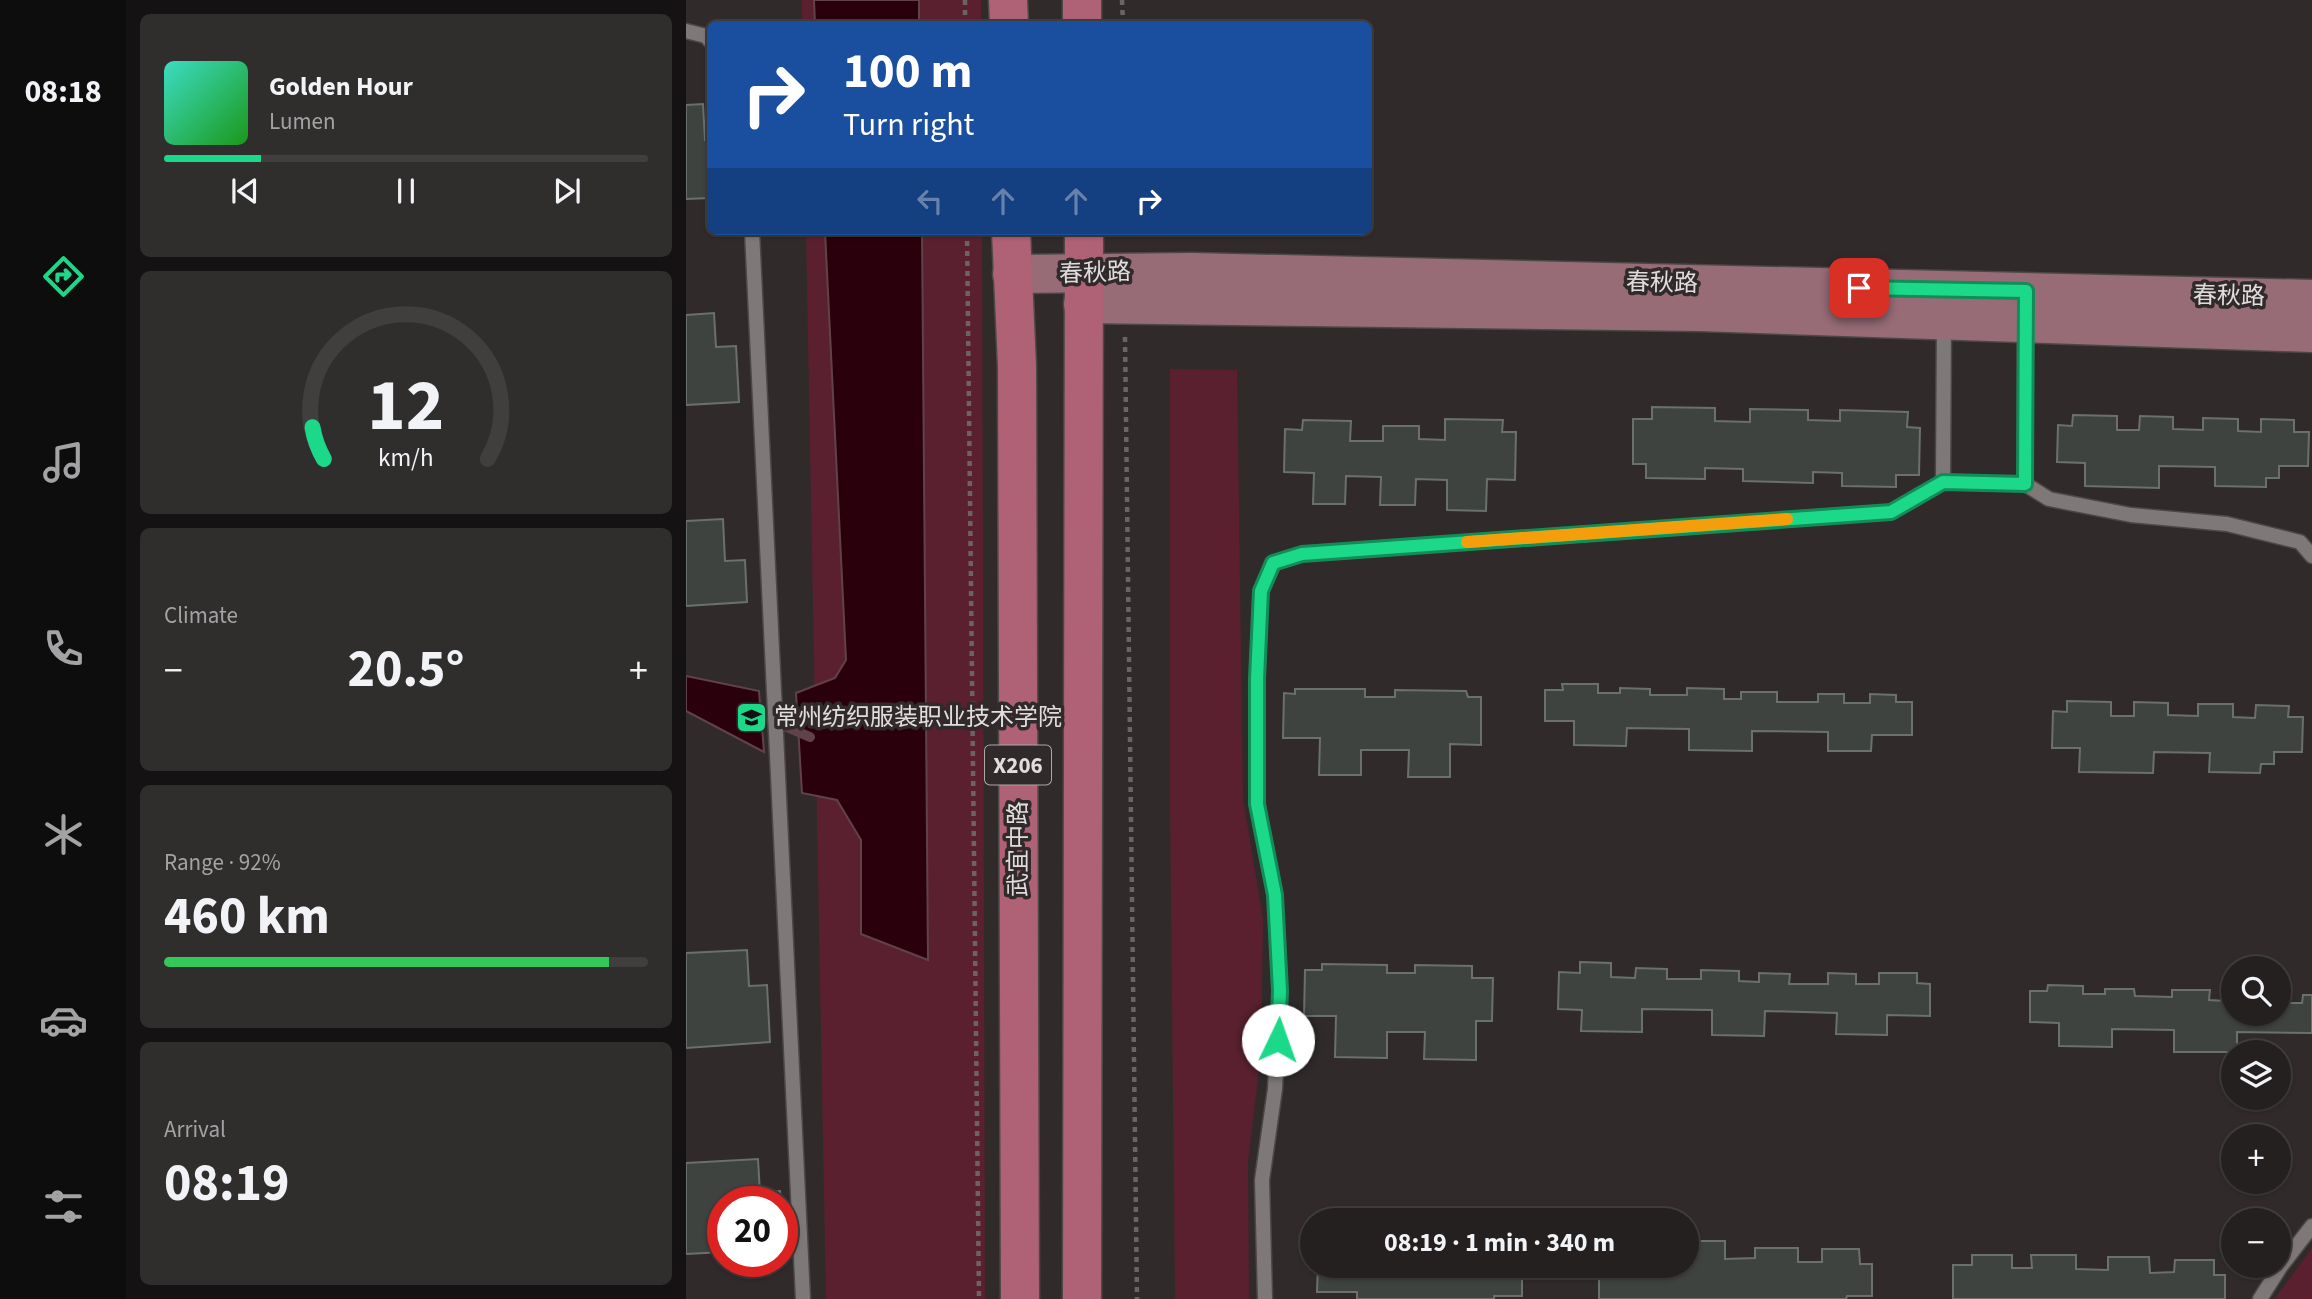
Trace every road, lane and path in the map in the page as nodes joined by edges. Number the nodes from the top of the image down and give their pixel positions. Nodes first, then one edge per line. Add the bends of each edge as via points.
1 (965, 0) edge
2 (1008, 0) edge
3 (1082, 0) edge
4 (1122, 0) edge
5 (965, 21) edge
6 (1009, 21) edge
7 (1082, 21) edge
8 (1123, 21) edge
9 (686, 31) edge
10 (707, 37) edge
11 (752, 235) edge
12 (967, 235) edge
13 (1011, 235) edge
14 (1084, 235) edge
15 (1012, 274) junction
16 (1084, 289) junction
17 (2312, 299) edge
18 (1125, 305) junction
19 (1943, 305) junction
20 (2025, 307) junction
21 (2312, 333) edge
22 (1943, 482) junction
23 (2025, 484) junction
24 (2312, 556) edge
25 (2312, 1226) edge
26 (803, 1299) edge
27 (979, 1299) edge
28 (1020, 1299) edge
29 (1082, 1299) edge
30 (1137, 1299) edge
31 (1265, 1299) edge
32 (2260, 1299) edge

1 - 5 path
2 - 6 main road
3 - 7 main road
4 - 8 path
9 - 10 lane
11 - 26 lane
12 - 27 path
13 - 15 main road, 武宜中路 / X206
14 - 16 main road, X206
15 - 16 street, 春秋路
15 - 28 main road, 武宜中路 / X206 via 1017,366
16 - 18 street, 春秋路
16 - 19 street, 春秋路 via 1192,272
16 - 29 main road, X206
17 - 20 street, 春秋路
18 - 19 street, 春秋路 via 1700,312
18 - 30 path
19 - 20 street, 春秋路
19 - 22 lane
20 - 21 street, 春秋路
20 - 23 lane
22 - 23 lane
22 - 31 lane via 1891,512 1302,554 1273,563 1261,591 1257,679 1257,804 1275,895 1280,991 1275,1089 1262,1180
23 - 24 lane via 2049,499 2131,515 2239,527 2300,542
25 - 32 lane

